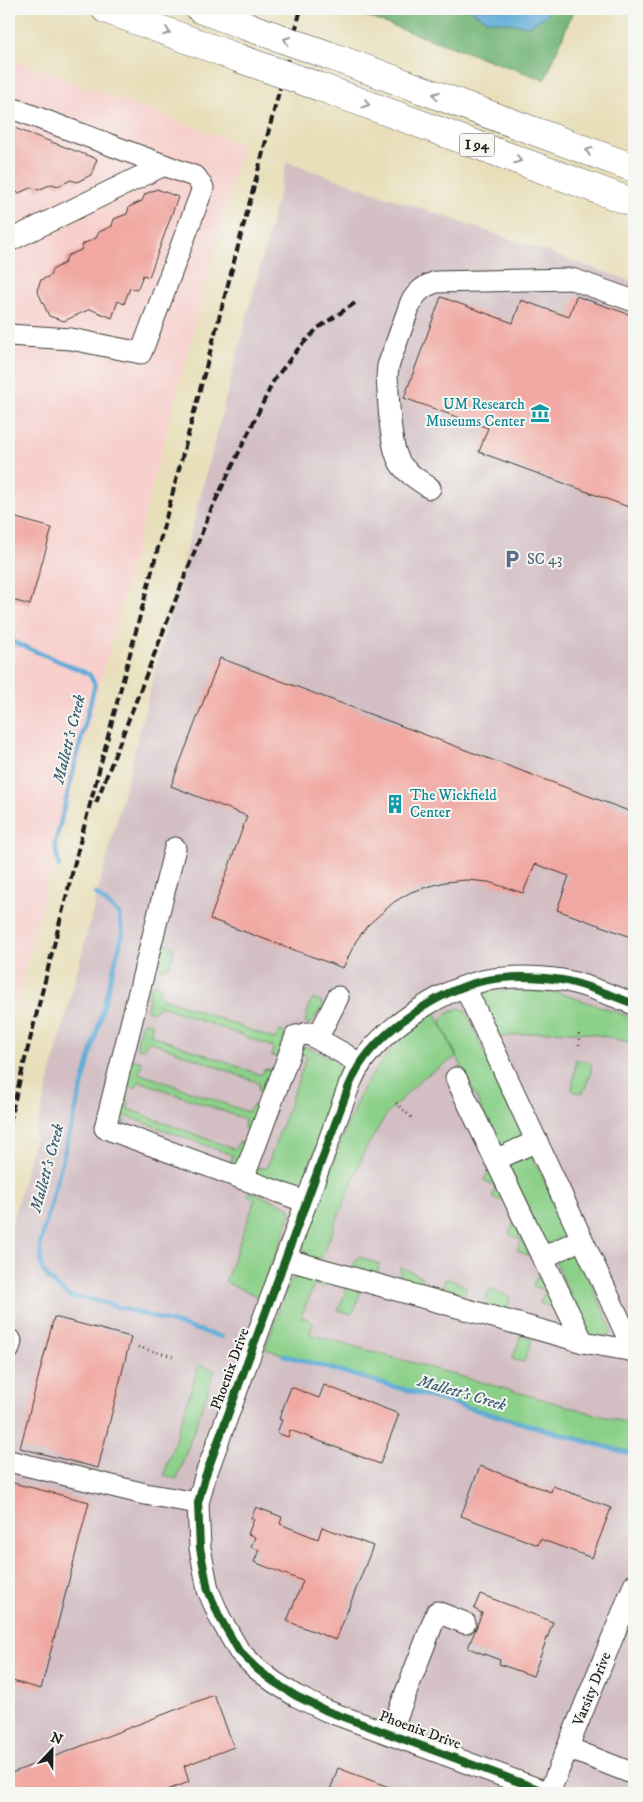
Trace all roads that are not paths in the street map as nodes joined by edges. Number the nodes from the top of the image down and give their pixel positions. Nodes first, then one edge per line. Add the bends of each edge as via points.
1 (105, 9) edge
2 (200, 9) edge
3 (9, 107) edge
4 (164, 165) junction
5 (634, 168) edge
6 (634, 203) edge
7 (9, 241) edge
8 (634, 301) edge
9 (9, 335) edge
10 (430, 488) dead end
11 (176, 848) dead end
12 (465, 987) junction
13 (338, 997) dead end
14 (634, 1004) edge
15 (307, 1033) junction
16 (360, 1065) junction
17 (456, 1078) dead end
18 (536, 1141) junction
19 (495, 1160) junction
20 (243, 1179) junction
21 (306, 1202) junction
22 (582, 1238) junction
23 (543, 1258) junction
24 (285, 1259) junction
25 (583, 1342) junction
26 (634, 1351) edge
27 (9, 1461) edge
28 (198, 1503) junction
29 (634, 1585) edge
30 (464, 1622) dead end
31 (390, 1734) junction
32 (568, 1748) junction
33 (634, 1774) edge
34 (549, 1793) edge

1 -> 6 highway, I 94, bridge
5 -> 2 highway, I 94, bridge
3 - 4 street
4 - 7 street
4 - 9 street via 196,177 203,188 142,353 71,339
8 - 10 street via 572,279 436,282 417,293 388,366 387,377 394,450 400,464
11 - 20 street via 105,1128
12 - 14 street, Phoenix Drive via 493,979 562,980
12 - 16 street, Phoenix Drive via 435,999 406,1019 387,1034
12 - 18 street
13 - 15 street via 321,1031
15 - 16 street
15 - 20 street via 296,1036
16 - 21 street, Phoenix Drive via 349,1086
17 - 19 street
18 - 19 street
18 - 22 street
19 - 23 street
20 - 21 street
21 - 24 street, Phoenix Drive
22 - 23 street
22 - 26 street
23 - 25 street
24 - 25 street
24 - 28 street, Phoenix Drive
25 - 26 street
27 - 28 street
28 - 31 street, Phoenix Drive via 200,1548 208,1590 239,1651 262,1673 296,1696
29 - 32 street, Varsity Drive
30 - 31 street via 437,1612
31 - 34 street, Phoenix Drive
32 - 33 street
32 - 34 street, Varsity Drive

